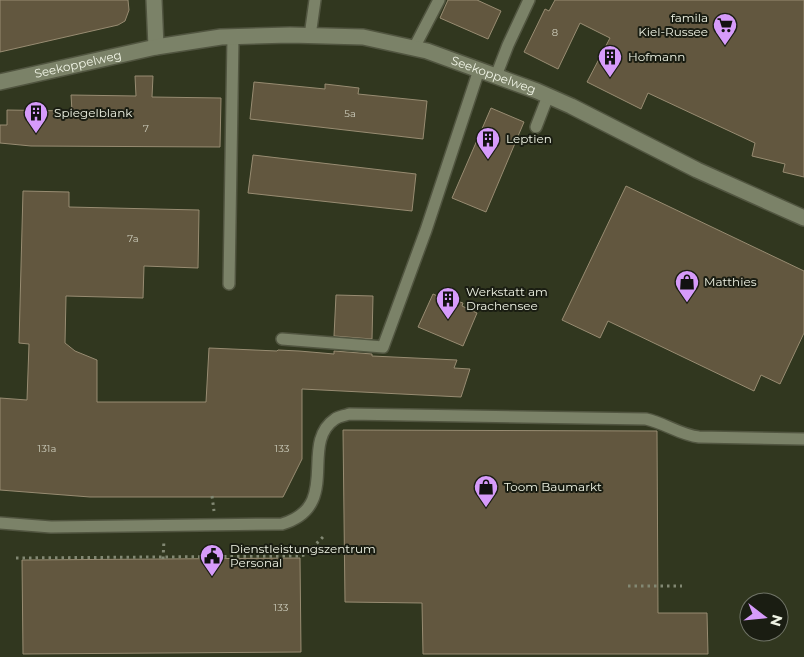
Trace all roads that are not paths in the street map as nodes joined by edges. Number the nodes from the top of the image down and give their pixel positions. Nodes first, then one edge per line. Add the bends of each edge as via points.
1 (154, 0) edge
2 (315, 0) edge
3 (440, 0) edge
4 (529, 0) edge
5 (310, 36) junction
6 (233, 37) junction
7 (156, 47) junction
8 (414, 48) junction
9 (479, 70) junction
10 (496, 76) junction
11 (0, 82) edge
12 (548, 96) junction
13 (536, 127) dead end
14 (804, 218) edge
15 (229, 284) dead end
16 (282, 339) dead end
17 (804, 439) edge
18 (0, 523) edge

1 - 7 street
2 - 5 lane
3 - 8 lane
4 - 10 lane
5 - 6 street, Seekoppelweg
5 - 8 street, Seekoppelweg via 363,37
6 - 7 street, Seekoppelweg
6 - 15 lane
7 - 11 street, Seekoppelweg
8 - 9 street, Seekoppelweg
9 - 10 street, Seekoppelweg
9 - 16 lane via 383,347
10 - 12 street, Seekoppelweg
12 - 13 lane
12 - 14 street, Seekoppelweg via 697,170
17 - 18 lane via 699,437 646,419 349,414 336,418 324,432 312,503 294,520 282,524 51,527

